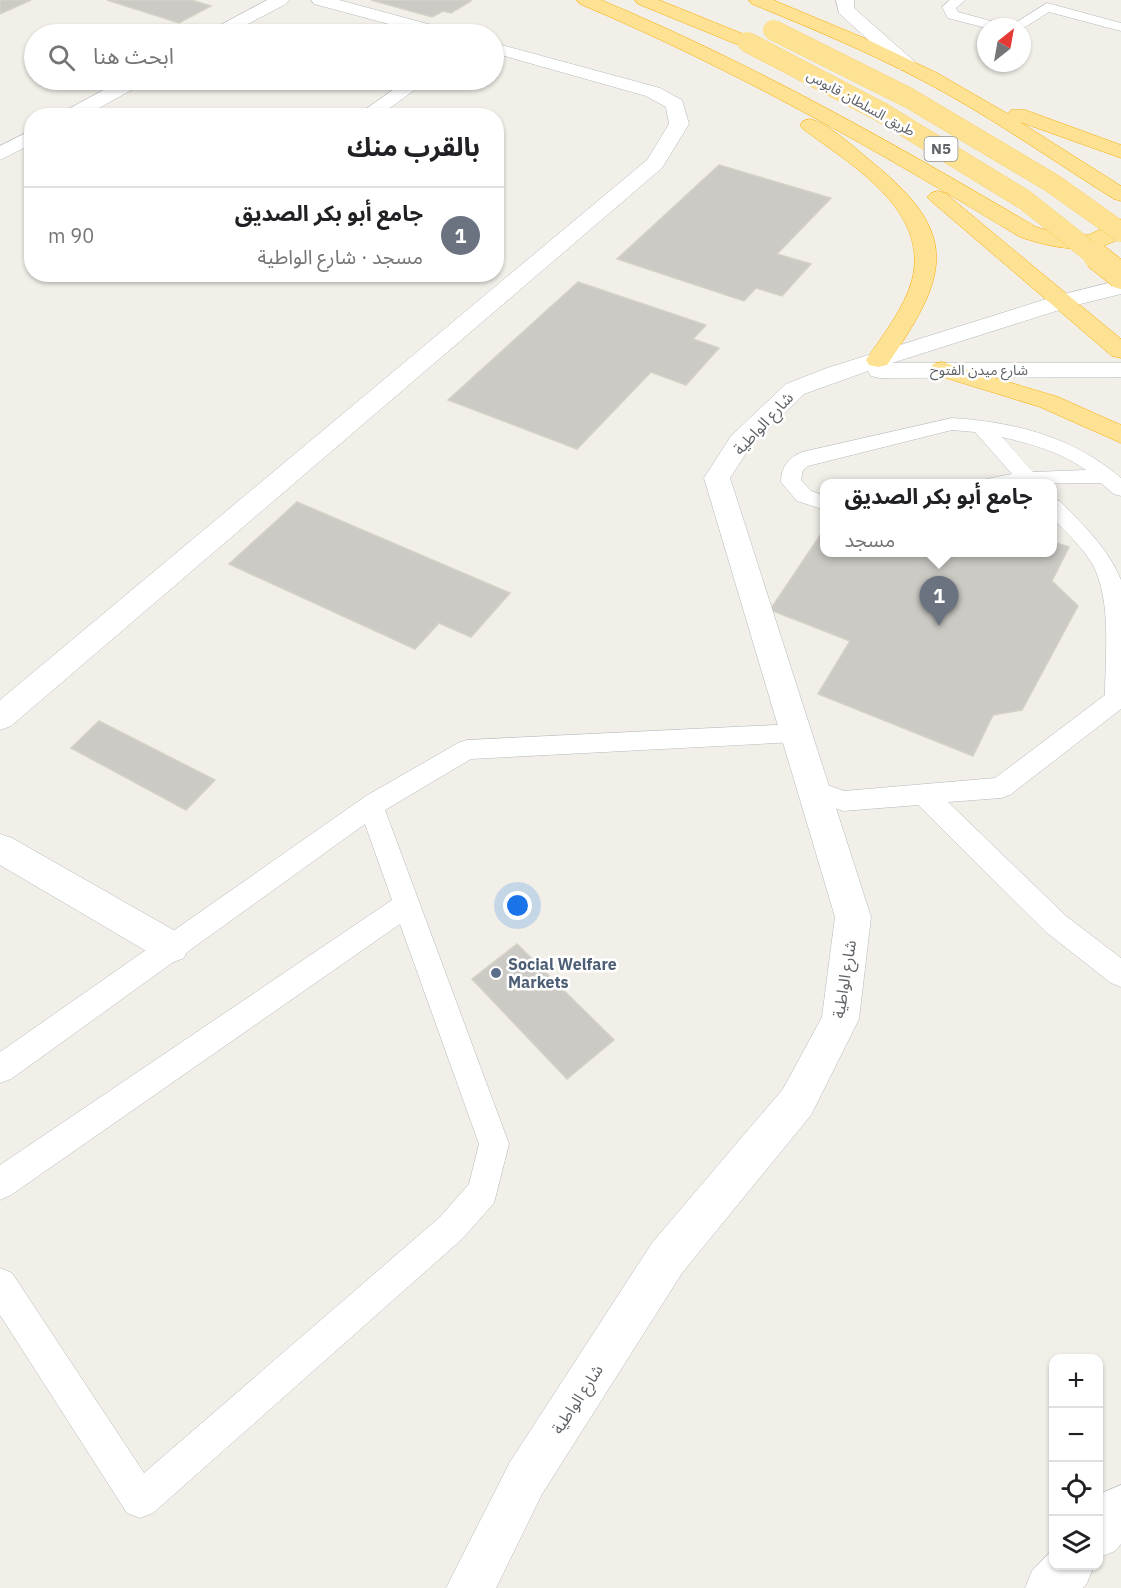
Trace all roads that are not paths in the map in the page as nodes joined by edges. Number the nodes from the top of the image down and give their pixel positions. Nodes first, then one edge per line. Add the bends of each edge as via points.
1 (280, 0) edge
2 (320, 0) edge
3 (586, 0) edge
4 (644, 0) edge
5 (758, 0) edge
6 (845, 0) edge
7 (958, 0) edge
8 (1030, 18) edge
9 (977, 22) edge
10 (236, 24) edge
11 (408, 24) edge
12 (764, 27) dead end
13 (1121, 27) edge
14 (504, 51) edge
15 (711, 54) junction
16 (908, 66) junction
17 (117, 90) edge
18 (404, 90) edge
19 (956, 92) junction
20 (84, 108) edge
21 (377, 108) edge
22 (844, 124) junction
23 (24, 140) edge
24 (1121, 152) edge
25 (0, 154) edge
26 (1066, 160) junction
27 (1121, 195) edge
28 (1121, 212) edge
29 (1121, 226) edge
30 (1121, 232) edge
31 (1121, 276) edge
32 (1121, 288) edge
33 (1064, 301) junction
34 (1121, 351) edge
35 (878, 360) junction
36 (942, 369) junction
37 (1121, 370) edge
38 (836, 373) junction
39 (981, 426) junction
40 (1121, 435) edge
41 (1027, 479) edge
42 (1057, 482) edge
43 (1113, 483) edge
44 (820, 501) edge
45 (1057, 511) edge
46 (1119, 698) edge
47 (0, 718) edge
48 (796, 733) junction
49 (923, 794) junction
50 (826, 804) junction
51 (371, 806) junction
52 (0, 848) edge
53 (405, 906) junction
54 (171, 947) junction
55 (1121, 974) edge
56 (0, 1070) edge
57 (0, 1184) edge
58 (0, 1285) edge
59 (1121, 1509) edge
60 (1103, 1529) edge
61 (1066, 1570) edge
62 (470, 1588) edge
63 (1049, 1588) edge

1 - 10 street
2 - 11 street
3 - 15 highway
4 - 31 highway, طريق السلطان قابوس / N5, bridge via 747,42 881,112 1025,200
5 - 16 highway
6 - 16 street via 845,9
7 - 9 lane via 949,7 952,15
8 - 13 lane via 1047,7
12 - 30 highway, طريق السلطان قابوس / N5, bridge via 909,98 1052,183
14 - 47 street via 653,92 675,104 679,124 655,164
15 - 22 highway
15 - 35 highway via 841,148 892,191 918,224 925,272 908,316
16 - 19 highway
17 - 20 street
18 - 21 street
19 - 24 highway
19 - 26 highway
22 - 29 highway via 1045,239 1097,240 1116,233
22 - 33 highway
23 - 25 street
26 - 27 highway
26 - 28 highway
32 - 33 street, شارع الواطية
33 - 34 highway
33 - 35 street, شارع الواطية
35 - 38 street, شارع الواطية
36 - 37 street, شارع ميدن الفتوح
36 - 38 street, شارع ميدن الفتوح
36 - 40 highway via 1049,402
38 - 48 street, شارع الواطية via 795,389 740,442 717,478
39 - 41 lane
39 - 43 lane via 1039,439 1092,464
39 - 44 lane via 952,424 808,456 793,467 791,482 804,496
42 - 43 lane
45 - 46 lane via 1097,558 1114,598
46 - 49 lane via 1001,788
48 - 50 street, شارع الواطية
48 - 51 lane via 467,750
49 - 50 lane
49 - 55 lane via 1056,924
50 - 62 street, شارع الواطية via 853,917 840,1019 797,1102 667,1258 526,1478
51 - 53 lane
51 - 54 lane
52 - 54 street
53 - 57 lane
53 - 58 lane via 494,1144 483,1192 451,1228 140,1500
54 - 56 lane
59 - 60 street
61 - 63 street

